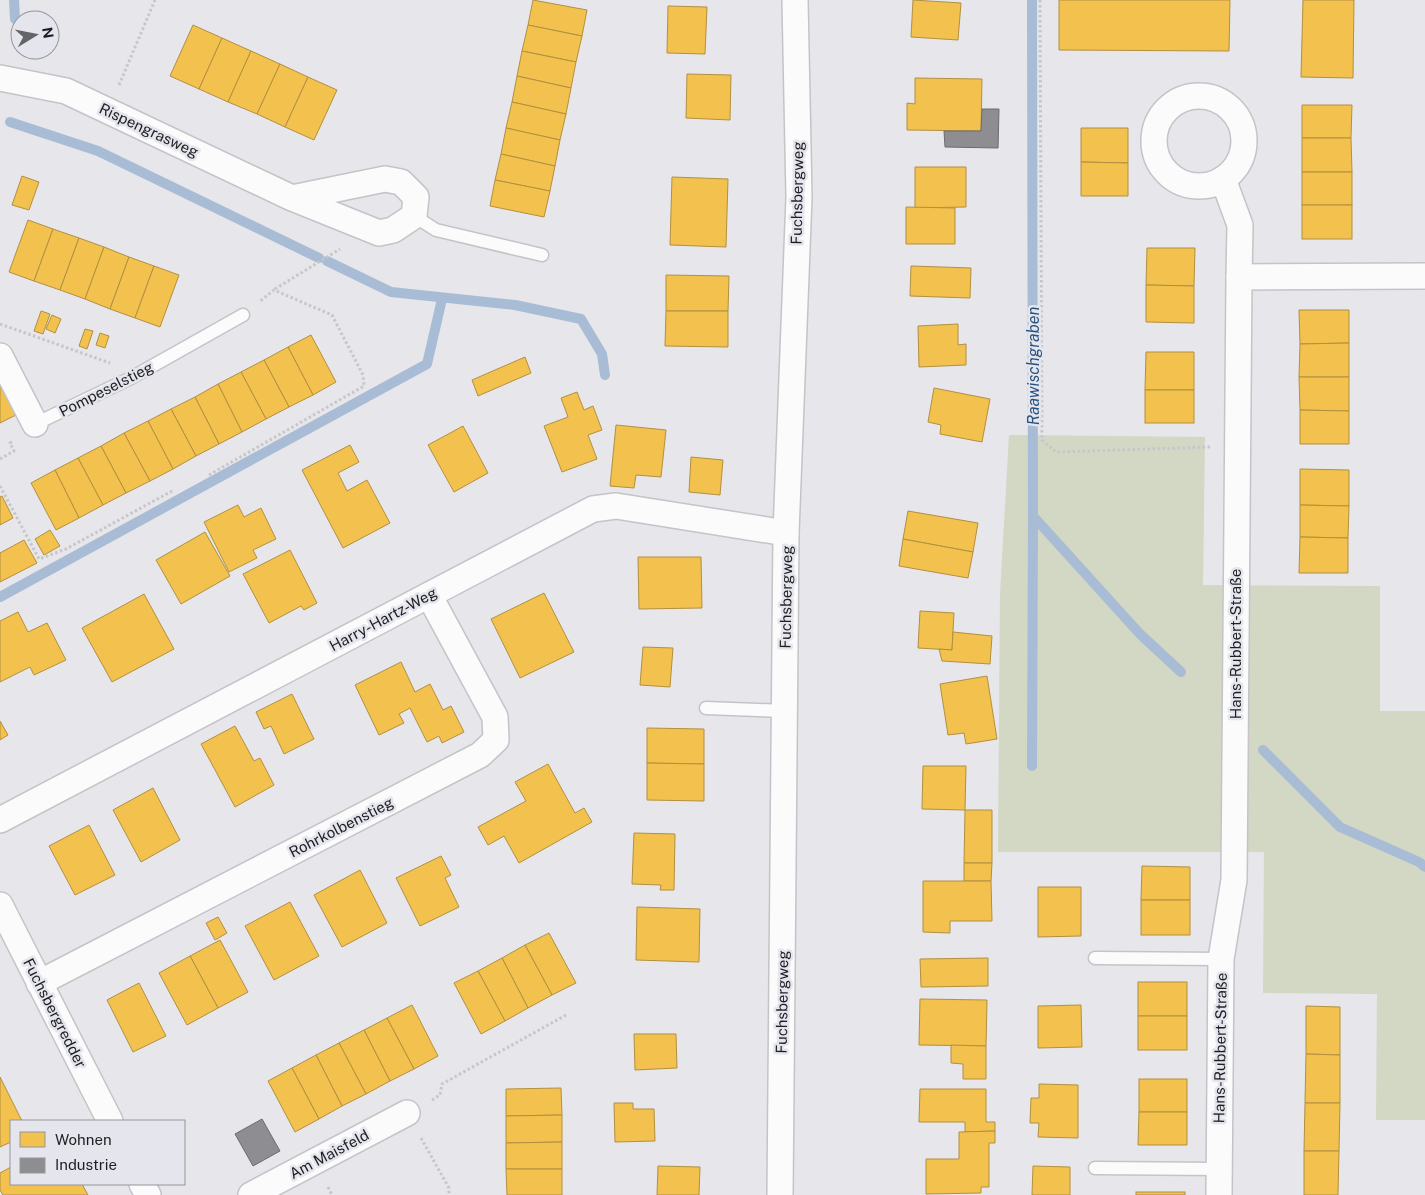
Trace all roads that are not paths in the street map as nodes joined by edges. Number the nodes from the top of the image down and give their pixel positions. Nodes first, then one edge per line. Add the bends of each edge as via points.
1 (795, 0) edge
2 (0, 78) edge
3 (1223, 179) dead end
4 (292, 198) junction
5 (414, 216) junction
6 (542, 255) dead end
7 (1425, 276) edge
8 (1239, 277) junction
9 (244, 315) road end
10 (0, 356) edge
11 (35, 424) joint
12 (786, 533) junction
13 (429, 595) junction
14 (706, 708) dead end
15 (785, 711) junction
16 (0, 820) edge
17 (0, 905) edge
18 (1095, 958) dead end
19 (1221, 959) junction
20 (39, 983) junction
21 (407, 1113) road end
22 (109, 1120) edge
23 (1095, 1168) dead end
24 (1219, 1168) junction
25 (251, 1195) edge
26 (780, 1195) edge
27 (1219, 1195) edge

1 - 12 street, Fuchsbergweg via 799,197
2 - 4 street, Rispengrasweg via 66,91
3 - 8 street, Hans-Rubbert-Straße via 1240,225
4 - 5 street, Rispengrasweg via 379,233 393,230
4 - 5 street via 385,179 401,182 416,197
5 - 6 lane via 436,230
7 - 8 street
8 - 19 street, Hans-Rubbert-Straße via 1234,880
9 - 11 lane, Pompeselstieg via 131,378
10 - 11 street, Pompeselstieg
12 - 13 street, Harry-Hartz-Weg via 616,506 593,509
12 - 15 street, Fuchsbergweg
13 - 16 street, Harry-Hartz-Weg
13 - 20 street, Rohrkolbenstieg via 495,717 496,740 480,755
14 - 15 lane
15 - 26 street, Fuchsbergweg
17 - 20 street, Fuchsbergredder
18 - 19 lane
19 - 24 street, Hans-Rubbert-Straße
20 - 22 street, Fuchsbergredder
21 - 25 street, Am Maisfeld
23 - 24 lane
24 - 27 street, Hans-Rubbert-Straße

